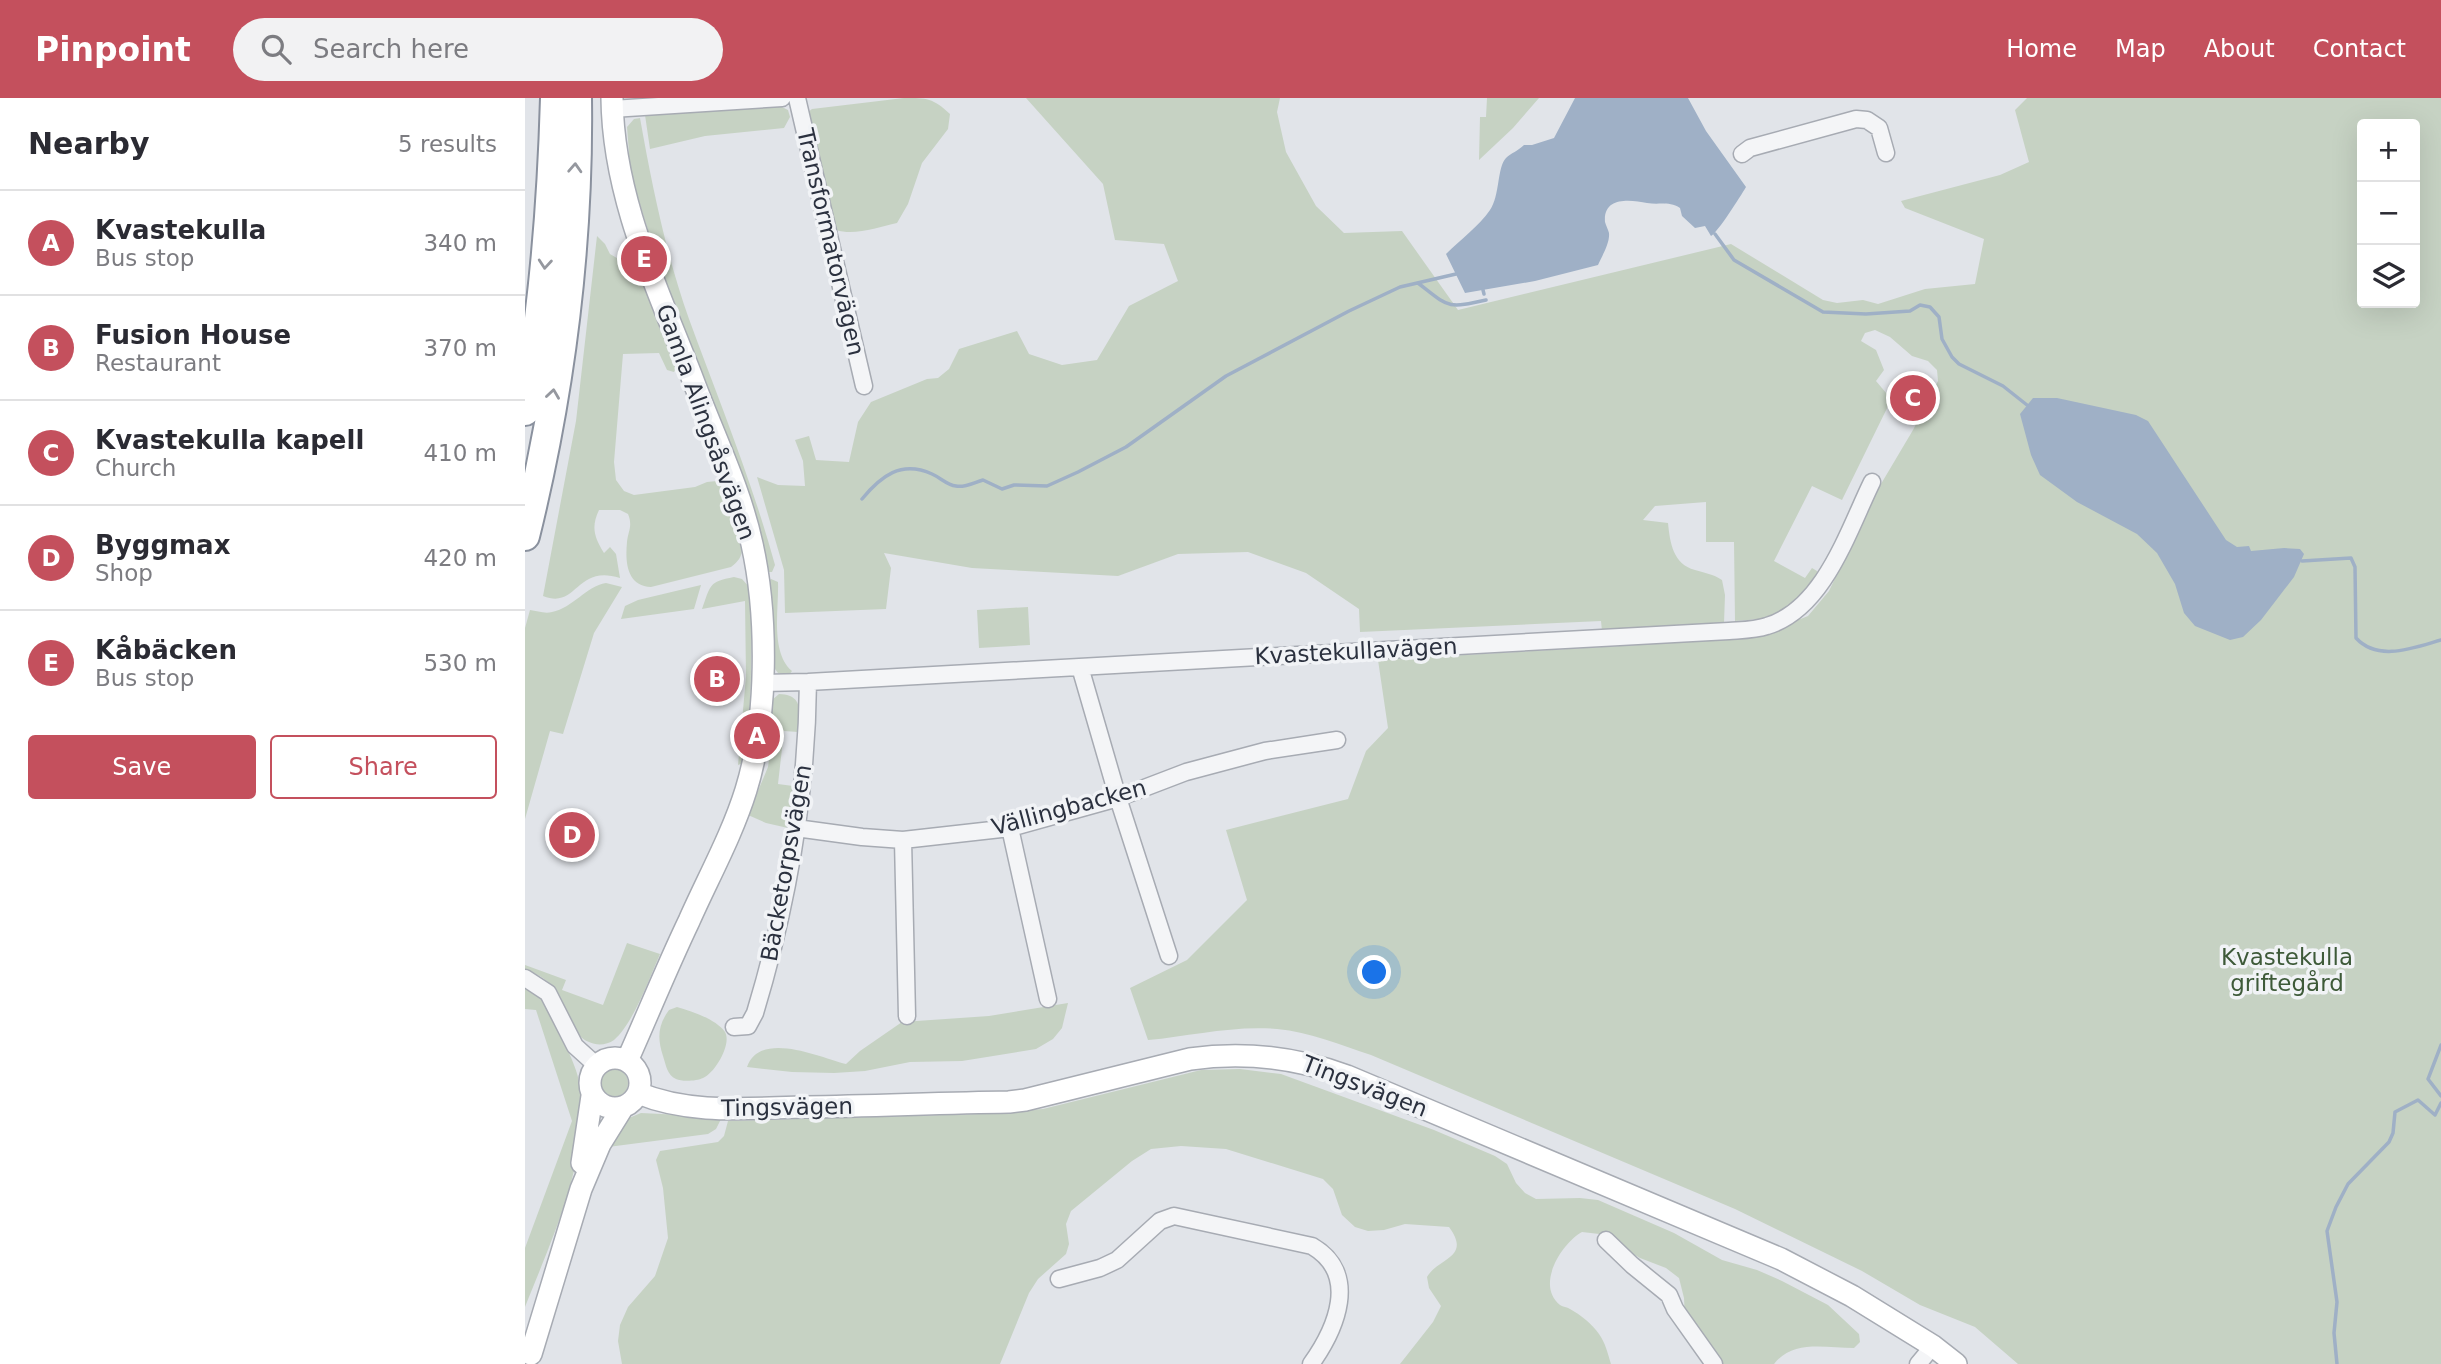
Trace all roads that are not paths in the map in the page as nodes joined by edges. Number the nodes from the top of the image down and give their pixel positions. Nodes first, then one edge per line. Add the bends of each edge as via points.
1 (555, 98) edge
2 (577, 98) edge
3 (782, 98) edge
4 (797, 98) edge
5 (613, 104) edge
6 (1886, 153) dead end
7 (1742, 154) dead end
8 (864, 386) dead end
9 (525, 411) edge
10 (1872, 482) dead end
11 (525, 536) edge
12 (1080, 667) junction
13 (808, 682) junction
14 (762, 683) junction
15 (1337, 740) dead end
16 (1118, 798) junction
17 (796, 828) junction
18 (1010, 828) junction
19 (903, 840) junction
20 (1169, 956) dead end
21 (525, 978) edge
22 (1048, 999) dead end
23 (907, 1016) dead end
24 (734, 1027) dead end
25 (628, 1061) junction
26 (596, 1065) junction
27 (593, 1096) junction
28 (630, 1100) junction
29 (1606, 1240) dead end
30 (1059, 1279) dead end
31 (525, 1319) edge
32 (1933, 1346) junction
33 (530, 1355) edge
34 (1311, 1364) edge
35 (1714, 1364) edge
36 (1918, 1364) edge
37 (1956, 1364) edge

1 -> 9 highway via 545,270
11 -> 2 highway via 543,461 572,253
3 - 5 street
4 - 8 street, Transformatorvägen
5 - 14 street, Gamla Alingsåsvägen via 621,174 636,235 752,543 762,612
6 - 7 street via 1879,128 1856,119
10 - 12 street, Kvastekullavägen via 1813,594 1792,614 1765,627
12 - 13 street, Kvastekullavägen
12 - 16 street
13 - 14 street, Kvastekullavägen
13 - 17 street, Bäcketorpsvägen
14 - 25 street, Gamla Alingsåsvägen via 746,790
15 - 16 street, Vällingbacken via 1294,745 1212,765
16 - 18 street, Vällingbacken
16 - 20 street
17 - 19 street, Vällingbacken
17 - 24 street, Bäcketorpsvägen via 772,954 755,1013 748,1026
18 - 19 street, Vällingbacken
18 - 22 street
19 - 23 street
21 - 26 street via 548,993 571,1040
25 - 26 street via 611,1058
25 - 28 street via 639,1075
26 - 27 street via 589,1080
27 - 28 street via 605,1107
27 - 31 street via 578,1175
28 - 32 street, Tingsvägen via 760,1108 1009,1101 1191,1059 1258,1056 1298,1060 1347,1076 1781,1258
28 - 33 street via 600,1144 581,1189
29 - 35 street via 1669,1295
30 - 34 street via 1117,1260 1160,1221 1174,1216 1313,1246 1327,1256 1337,1272 1341,1293 1328,1335
32 - 36 street
32 - 37 street, Tingsvägen

